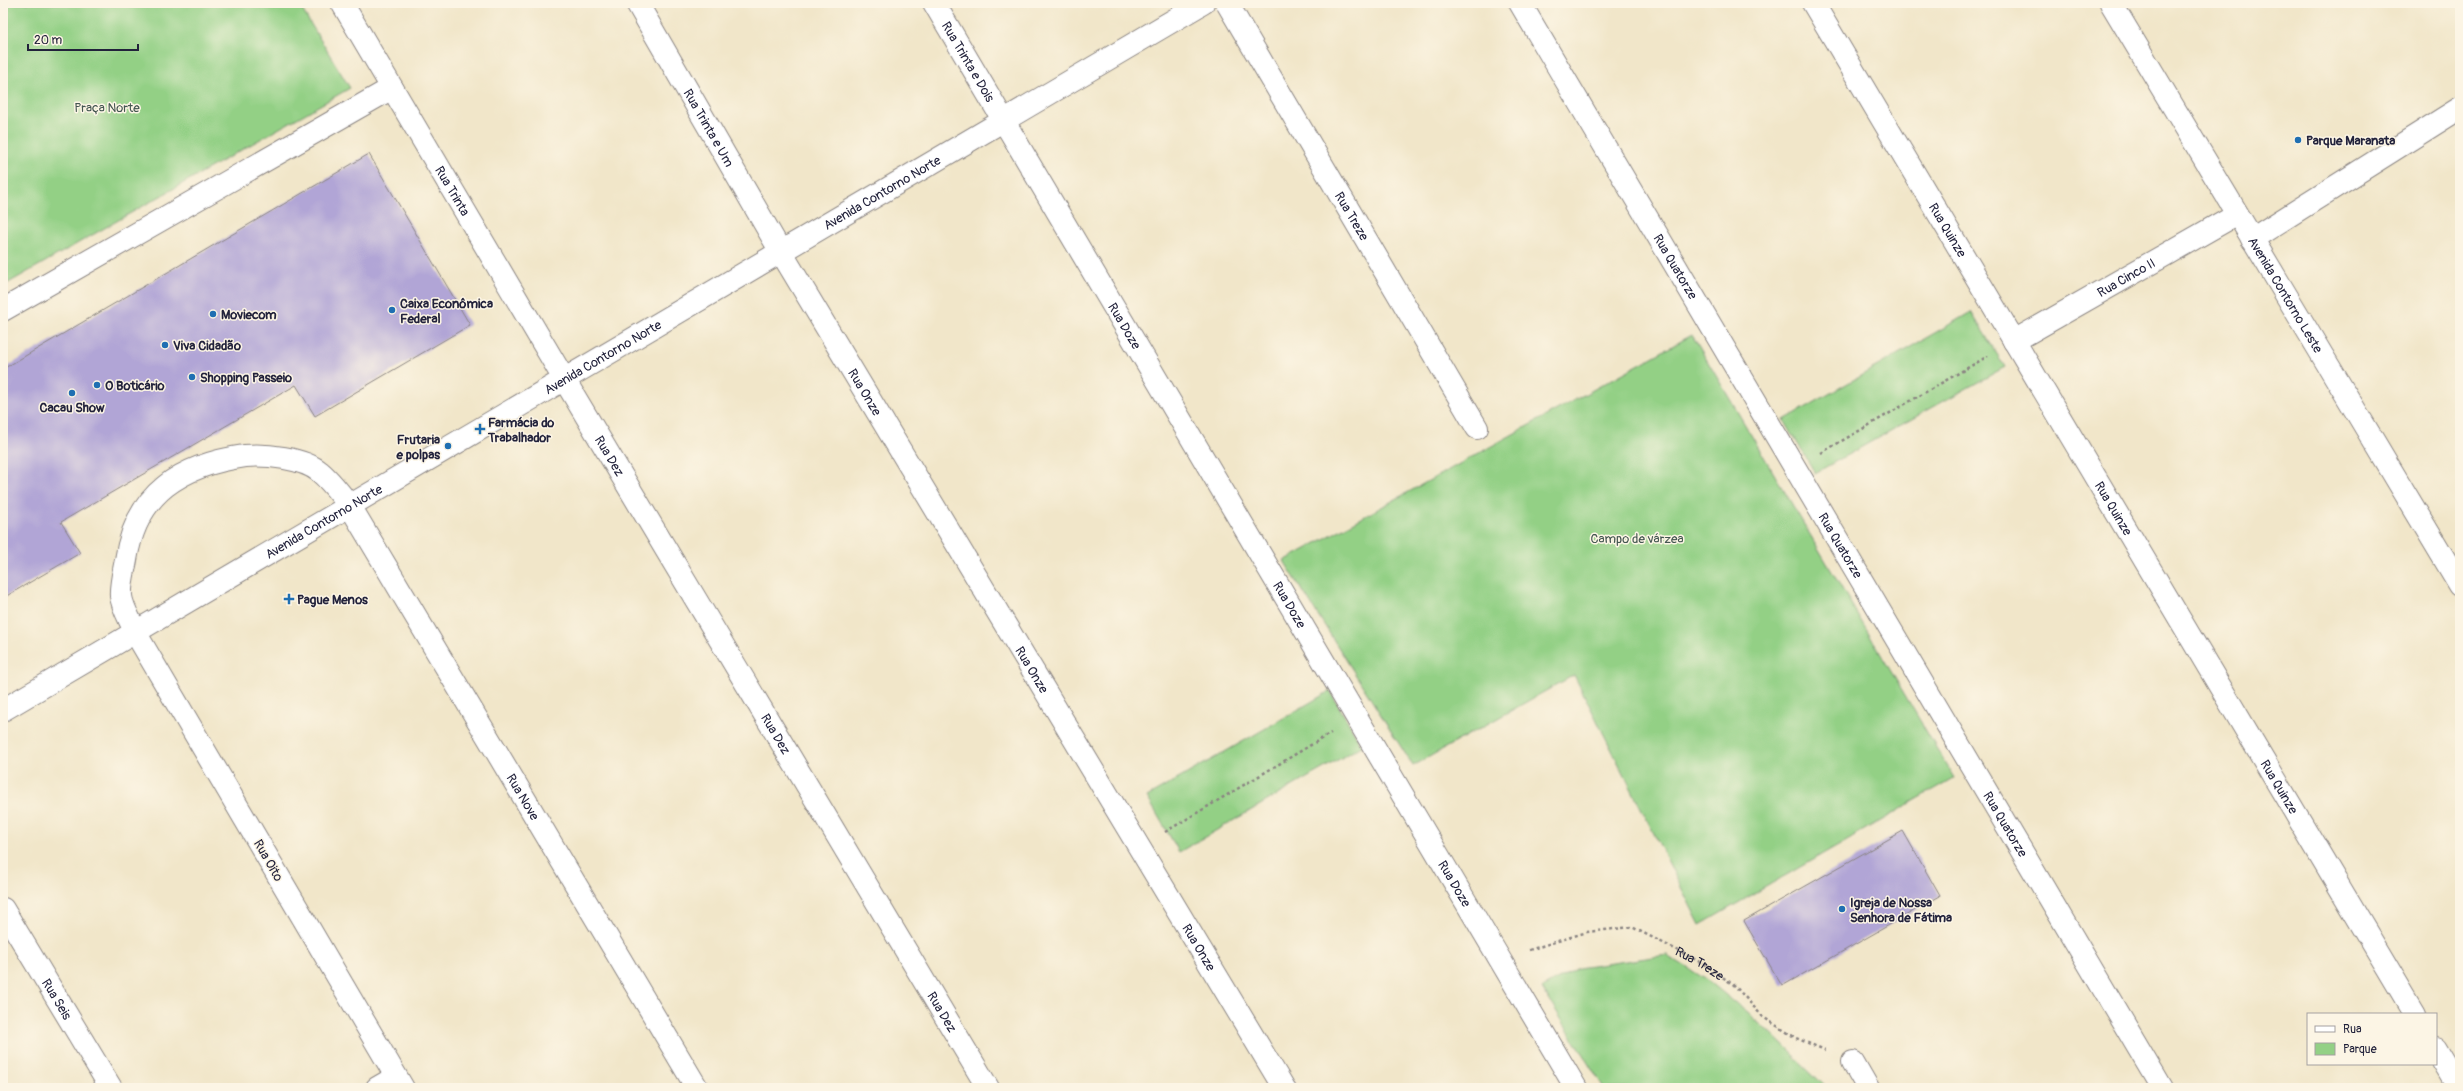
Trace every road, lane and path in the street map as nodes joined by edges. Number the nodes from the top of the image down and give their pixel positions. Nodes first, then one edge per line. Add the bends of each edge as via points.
1 (342, 3) edge
2 (637, 3) edge
3 (934, 3) edge
4 (1203, 3) edge
5 (1227, 3) edge
6 (1520, 3) edge
7 (1813, 3) edge
8 (2111, 3) edge
9 (392, 88) junction
10 (2460, 108) edge
11 (1004, 121) junction
12 (2237, 214) junction
13 (2252, 239) junction
14 (781, 252) junction
15 (3, 310) edge
16 (2014, 341) junction
17 (564, 379) junction
18 (1477, 428) dead end
19 (1795, 468) junction
20 (350, 506) junction
21 (2460, 586) edge
22 (135, 632) junction
23 (3, 710) edge
24 (1357, 718) junction
25 (1139, 847) junction
26 (3, 909) edge
27 (1497, 956) junction
28 (2414, 1013) edge
29 (2437, 1051) edge
30 (1853, 1062) joint
31 (400, 1082) edge
32 (111, 1088) edge
33 (377, 1088) edge
34 (697, 1088) edge
35 (988, 1088) edge
36 (1284, 1088) edge
37 (1576, 1088) edge
38 (1868, 1088) edge
39 (2162, 1088) edge
40 (2459, 1088) edge

1 - 9 street, Rua Trinta
2 - 14 street, Rua Trinta e Um
3 - 11 street, Rua Trinta e Dois
4 - 11 street, Avenida Contorno Norte
5 - 18 street, Rua Treze
6 - 19 street, Rua Quatorze
7 - 16 street, Rua Quinze
8 - 12 street, Avenida Contorno Leste
9 - 15 street
9 - 17 street, Rua Trinta
10 - 13 street
11 - 14 street, Avenida Contorno Norte
11 - 24 street, Rua Doze
12 - 13 street, Avenida Contorno Leste
12 - 16 street, Rua Cinco II
13 - 21 street, Avenida Contorno Leste
14 - 17 street, Avenida Contorno Norte
14 - 25 street, Rua Onze
16 - 19 path
16 - 28 street, Rua Quinze
17 - 20 street, Avenida Contorno Norte
17 - 35 street, Rua Dez
19 - 39 street, Rua Quatorze
20 - 22 street, Avenida Contorno Norte
20 - 22 street, Rua Nove via 320,471 302,463 263,454 227,459 190,470 169,481 148,502 128,541 121,596
20 - 34 street, Rua Nove
22 - 23 street, Avenida Contorno Norte
22 - 31 street, Rua Oito
24 - 25 path
24 - 27 street, Rua Doze
25 - 36 street, Rua Onze
26 - 32 street, Rua Seis
27 - 30 path, Rua Treze via 1543,947 1587,932 1632,927 1704,964 1734,985 1764,1017 1796,1038
27 - 37 street, Rua Doze
29 - 40 street
30 - 38 street
31 - 33 street

